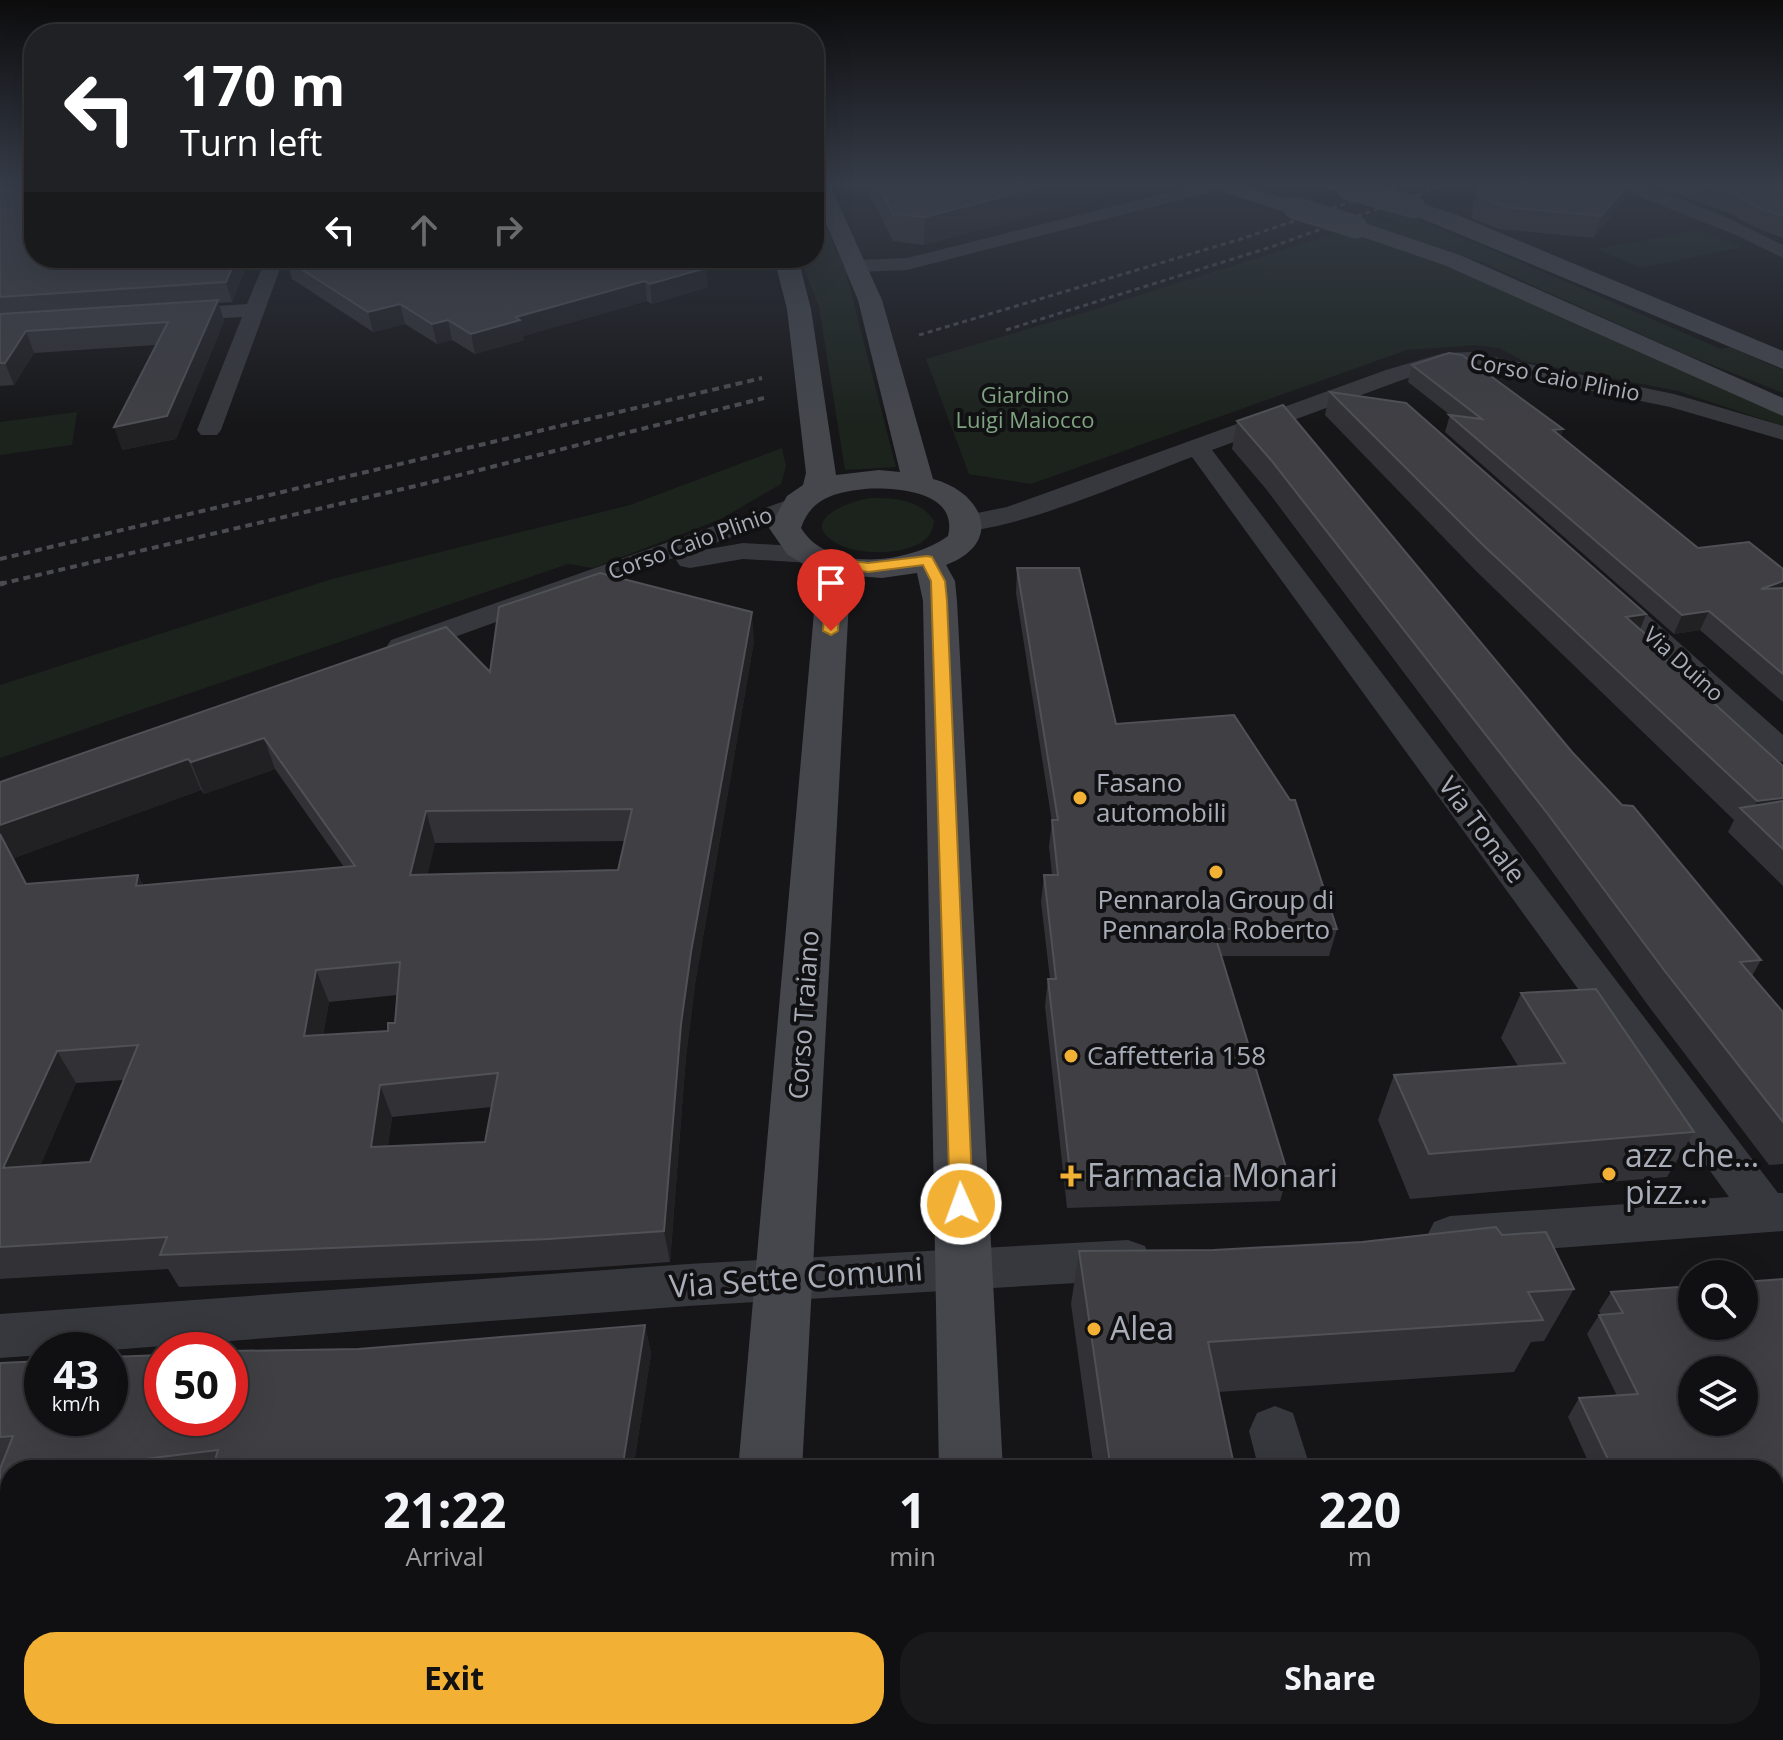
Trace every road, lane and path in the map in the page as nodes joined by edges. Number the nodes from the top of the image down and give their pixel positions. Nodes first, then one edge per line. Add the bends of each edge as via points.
1 (905, 264) edge
2 (1461, 264) edge
3 (1557, 264) edge
4 (858, 266) joint
5 (271, 268) edge
6 (789, 268) edge
7 (253, 310) junction
8 (158, 316) edge
9 (1777, 355) edge
10 (1371, 383) junction
11 (1393, 402) edge
12 (1783, 408) edge
13 (209, 430) dead end
14 (1783, 433) edge
15 (1198, 448) junction
16 (919, 483) junction
17 (805, 498) junction
18 (966, 523) junction
19 (817, 558) junction
20 (927, 560) junction
21 (1585, 575) edge
22 (587, 581) junction
23 (373, 656) edge
24 (1783, 752) edge
25 (1775, 1212) edge
26 (1406, 1240) edge
27 (1171, 1257) edge
28 (965, 1267) junction
29 (784, 1280) junction
30 (0, 1336) edge
31 (771, 1460) edge
32 (971, 1460) edge

1 - 4 street
2 - 12 main road, bridge
3 - 9 main road, bridge
4 - 16 main road
5 - 7 street
6 - 17 main road via 821,473
7 - 8 street
7 - 13 street
10 - 11 street
10 - 14 street, Corso Caio Plinio via 1425,364 1471,359 1674,401
10 - 15 street, Corso Caio Plinio
15 - 18 street, Corso Caio Plinio via 1013,514
15 - 25 street, Via Tonale
16 - 17 main road via 860,480
16 - 18 main road via 950,499
17 - 19 main road via 785,528 802,551
17 - 22 street, Corso Caio Plinio
18 - 20 main road via 959,545
19 - 20 main road via 868,567
19 - 22 street, Corso Caio Plinio via 729,552
19 - 29 main road, Corso Traiano via 832,601
20 - 28 main road via 938,581 940,601
21 - 24 street, Via Duino
22 - 23 street, Corso Caio Plinio
25 - 26 street
27 - 28 street, Via Sette Comuni
28 - 29 street, Via Sette Comuni
28 - 32 main road
29 - 30 street, Via Sette Comuni
29 - 31 main road, Corso Traiano

